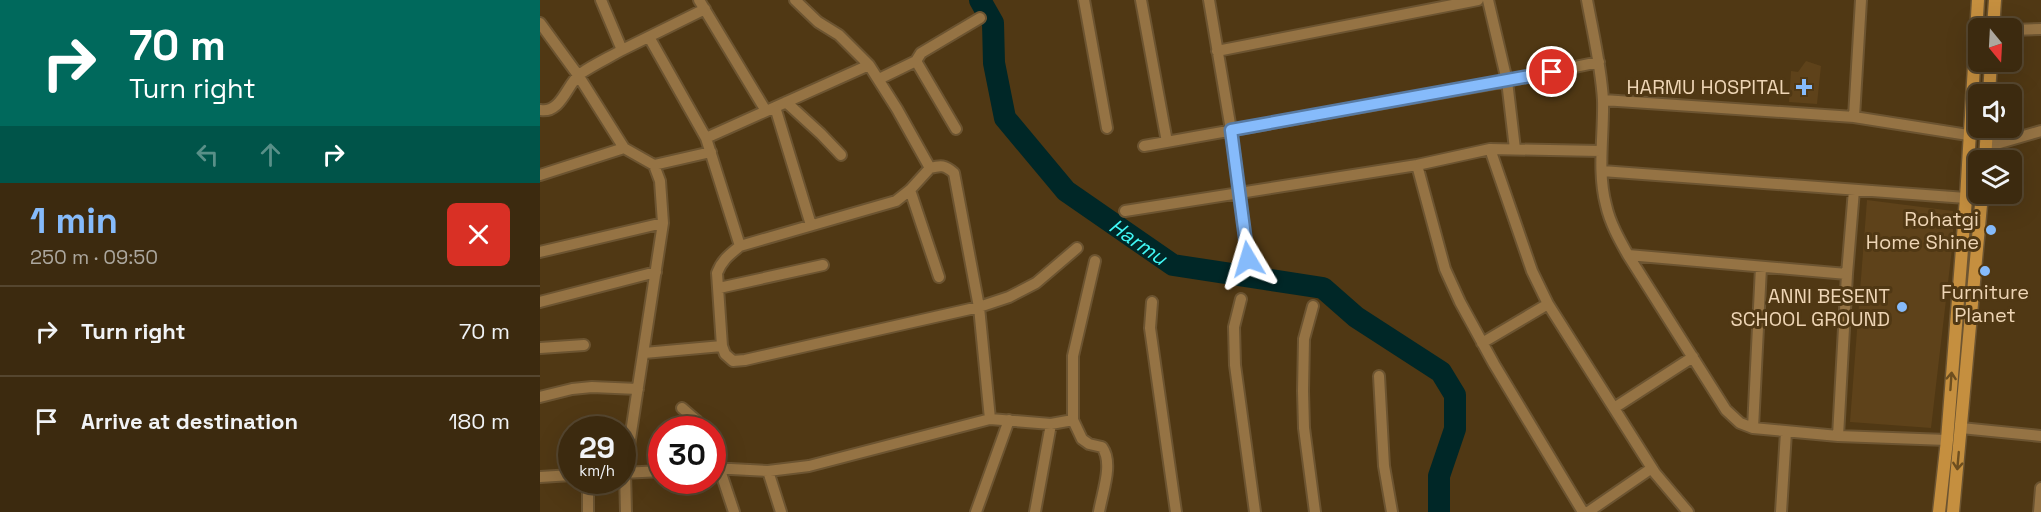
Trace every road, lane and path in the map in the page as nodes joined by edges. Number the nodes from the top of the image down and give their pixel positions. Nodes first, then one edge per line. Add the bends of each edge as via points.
1 (601, 0) edge
2 (795, 0) edge
3 (1084, 0) edge
4 (1141, 0) edge
5 (1209, 0) edge
6 (1478, 0) edge
7 (1488, 0) edge
8 (1587, 0) edge
9 (1861, 0) edge
10 (1978, 0) edge
11 (1995, 0) edge
12 (702, 4) edge
13 (980, 18) dead end
14 (1994, 18) edge
15 (540, 23) edge
16 (2041, 29) edge
17 (2022, 30) edge
18 (649, 37) junction
19 (622, 50) junction
20 (1217, 51) junction
21 (916, 61) junction
22 (1599, 62) junction
23 (868, 65) junction
24 (578, 75) junction
25 (879, 79) junction
26 (1507, 81) junction
27 (1972, 84) edge
28 (1603, 100) junction
29 (776, 107) junction
30 (540, 110) edge
31 (1854, 117) junction
32 (1107, 128) dead end
33 (956, 129) dead end
34 (1231, 130) junction
35 (2041, 131) edge
36 (1968, 135) joint
37 (706, 138) junction
38 (1987, 138) edge
39 (1167, 142) junction
40 (1144, 146) dead end
41 (1986, 147) junction
42 (624, 148) junction
43 (1490, 148) junction
44 (1515, 149) junction
45 (1986, 150) edge
46 (1601, 151) junction
47 (711, 152) junction
48 (841, 155) dead end
49 (654, 165) junction
50 (1417, 165) junction
51 (930, 168) junction
52 (1602, 171) junction
53 (540, 176) edge
54 (910, 190) junction
55 (1854, 190) junction
56 (1240, 194) junction
57 (1966, 198) junction
58 (1981, 204) edge
59 (1125, 212) dead end
60 (663, 223) junction
61 (811, 225) junction
62 (740, 246) junction
63 (1077, 248) dead end
64 (540, 252) edge
65 (1628, 255) junction
66 (1248, 259) dead end
67 (1095, 261) dead end
68 (823, 265) dead end
69 (1761, 267) junction
70 (656, 272) junction
71 (1847, 274) junction
72 (939, 277) dead end
73 (719, 288) junction
74 (1241, 299) dead end
75 (540, 302) edge
76 (1152, 302) dead end
77 (1548, 304) junction
78 (1313, 306) dead end
79 (980, 307) junction
80 (1482, 343) junction
81 (584, 345) dead end
82 (723, 346) junction
83 (540, 348) edge
84 (644, 353) junction
85 (1693, 357) junction
86 (1379, 376) dead end
87 (638, 389) junction
88 (540, 397) edge
89 (682, 408) dead end
90 (1614, 408) junction
91 (634, 416) edge
92 (691, 416) edge
93 (990, 419) junction
94 (1009, 420) junction
95 (1073, 420) junction
96 (1051, 424) junction
97 (1753, 428) junction
98 (1961, 428) junction
99 (1786, 432) junction
100 (1839, 436) junction
101 (2041, 436) edge
102 (1947, 440) junction
103 (1652, 468) junction
104 (726, 469) edge
105 (768, 471) junction
106 (558, 476) edge
107 (540, 477) edge
108 (2041, 488) edge
109 (726, 492) edge
110 (588, 494) edge
111 (625, 494) edge
112 (588, 512) edge
113 (626, 512) edge
114 (734, 512) edge
115 (781, 512) edge
116 (976, 512) edge
117 (1035, 512) edge
118 (1099, 512) edge
119 (1176, 512) edge
120 (1255, 512) edge
121 (1315, 512) edge
122 (1392, 512) edge
123 (1583, 512) edge
124 (1588, 512) edge
125 (1688, 512) edge
126 (1781, 512) edge
127 (1939, 512) edge
128 (1953, 512) edge
129 (2039, 512) edge

1 - 19 street
2 - 23 street via 839,35
3 - 32 street
4 - 39 street
5 - 20 street
6 - 20 street
7 - 26 street
8 - 22 street
9 - 31 street
10 - 27 main road
11 - 14 main road
12 - 18 street
12 - 29 street
13 - 21 street via 921,52
15 - 24 street
16 - 17 street
18 - 19 street
18 - 37 street
19 - 24 street
20 - 34 street
21 - 25 street
21 - 33 street
22 - 26 street
22 - 28 street
23 - 25 street
23 - 29 street
24 - 30 street via 555,107
24 - 42 street
25 - 51 street
26 - 34 street
26 - 44 street
28 - 31 street
28 - 46 street
29 - 37 street
29 - 48 street via 821,134
29 - 61 street
31 - 36 street
34 - 39 street
34 - 56 street
35 - 41 street
36 - 57 main road
37 - 47 street
38 - 41 main road
39 - 40 street
41 - 45 main road
42 - 49 street
42 - 53 street
43 - 44 street
43 - 50 street
43 - 77 street via 1532,271
44 - 46 street
46 - 52 street
47 - 49 street
47 - 62 street
49 - 60 street via 660,181
50 - 56 street
50 - 80 street via 1445,269
51 - 54 street
51 - 79 street via 941,165 954,173
52 - 55 street
52 - 65 street via 1605,204
54 - 61 street via 896,201
54 - 72 street
55 - 57 street
55 - 71 street
56 - 59 street
56 - 66 street
102 -> 57 main road
58 - 98 main road
60 - 64 street
60 - 70 street
61 - 62 street
62 - 73 street via 721,262 717,273
63 - 79 street via 1036,283
65 - 69 street
65 - 85 street
67 - 95 street via 1073,356
68 - 73 street
69 - 71 street
69 - 97 street
70 - 75 street
70 - 84 street
71 - 100 street
73 - 82 street
74 - 120 street via 1234,327 1235,365
76 - 119 street via 1150,328
77 - 80 street
77 - 90 street
78 - 121 street via 1304,339 1303,391
79 - 82 street via 745,360 733,361
79 - 93 street
80 - 123 street
81 - 83 street
82 - 84 street
84 - 87 street
85 - 90 street
85 - 97 street via 1726,410 1740,423
86 - 122 street via 1384,466
87 - 88 street via 592,387
87 - 91 street
89 - 92 street
90 - 103 street
93 - 94 street
93 - 105 street via 809,466
94 - 96 street
94 - 116 street
95 - 96 street
95 - 118 street via 1082,439 1107,453
96 - 117 street
97 - 99 street
98 - 101 street
98 -> 128 main road
99 - 100 street
99 - 126 street
100 - 102 street
102 - 127 main road
103 - 124 street
103 - 125 street
104 - 105 street
105 - 115 street
106 - 107 street
108 - 129 street
109 - 114 street
110 - 112 street
111 - 113 street

